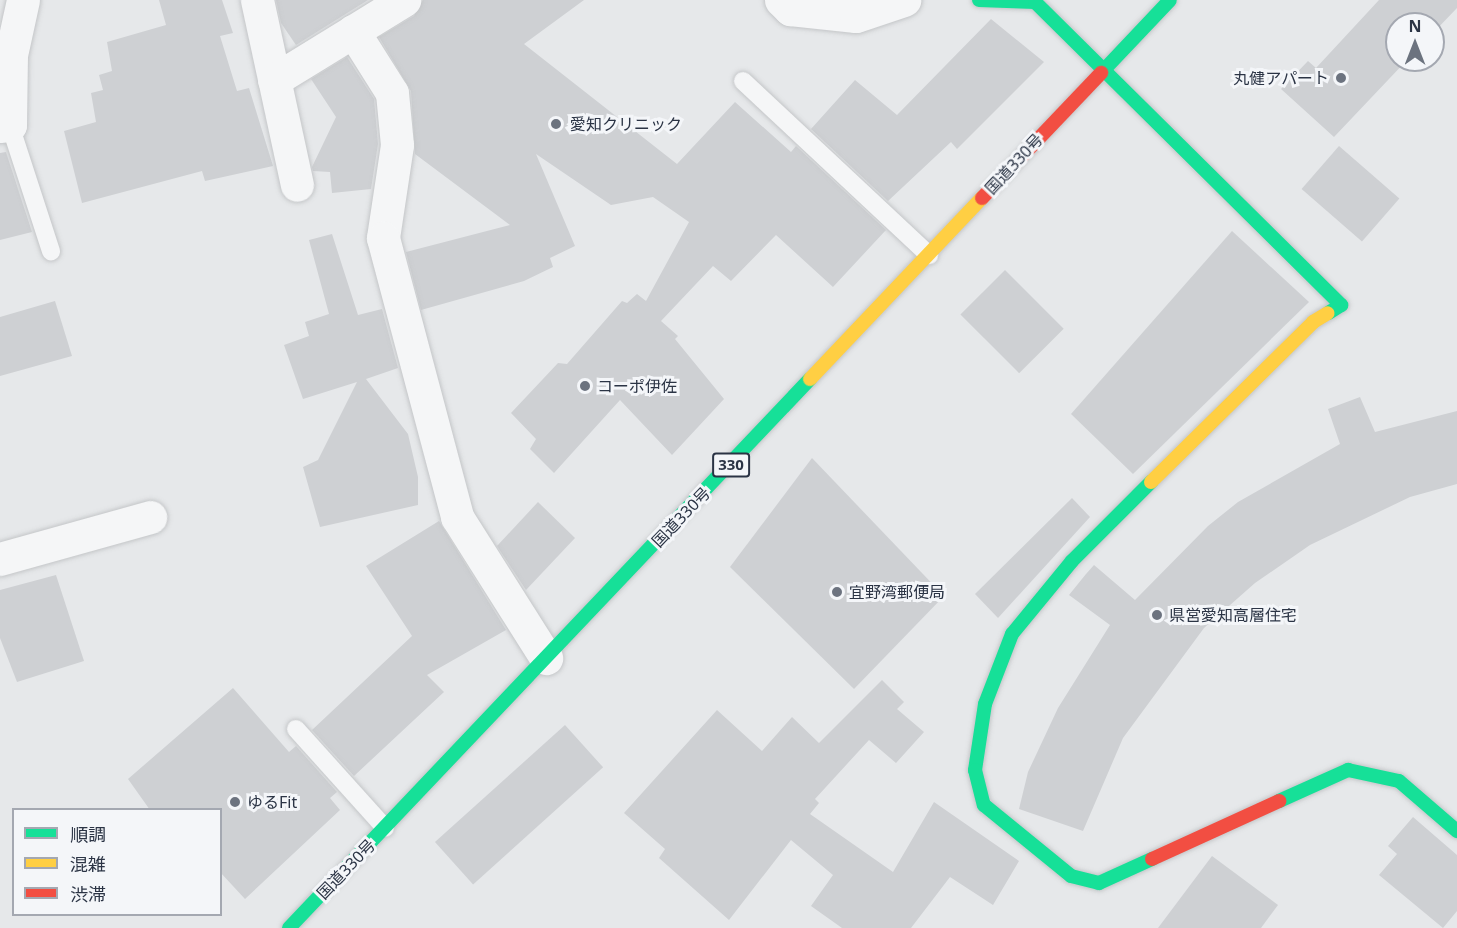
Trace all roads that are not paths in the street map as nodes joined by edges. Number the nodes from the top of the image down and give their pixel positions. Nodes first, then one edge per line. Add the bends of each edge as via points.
1 (23, 0) edge
2 (257, 0) edge
3 (404, 0) edge
4 (782, 0) edge
5 (904, 0) edge
6 (979, 0) edge
7 (1170, 0) edge
8 (353, 31) junction
9 (1103, 70) junction
10 (274, 80) junction
11 (743, 81) dead end
12 (5, 126) edge
13 (297, 185) dead end
14 (51, 251) dead end
15 (928, 255) junction
16 (150, 517) dead end
17 (0, 559) edge
18 (546, 658) junction
19 (296, 729) dead end
20 (385, 828) junction
21 (1457, 831) edge
22 (289, 928) edge

1 - 12 street via 11,55
2 - 10 street
3 - 8 street
4 - 5 street via 790,9 856,16
6 - 9 main road via 1035,2
7 - 9 main road, 国道330号 / 330
8 - 10 street
8 - 18 street via 392,93 397,145 383,238 457,517
9 - 15 main road, 国道330号 / 330
9 - 21 main road via 1341,305 1313,322 1072,561 1012,634 984,715 975,770 984,805 1071,876 1099,883 1348,770 1399,781
10 - 13 street
11 - 15 lane
12 - 14 lane
15 - 18 main road, 国道330号 / 330
16 - 17 street
18 - 20 main road, 国道330号 / 330
19 - 20 lane
20 - 22 main road, 国道330号 / 330

